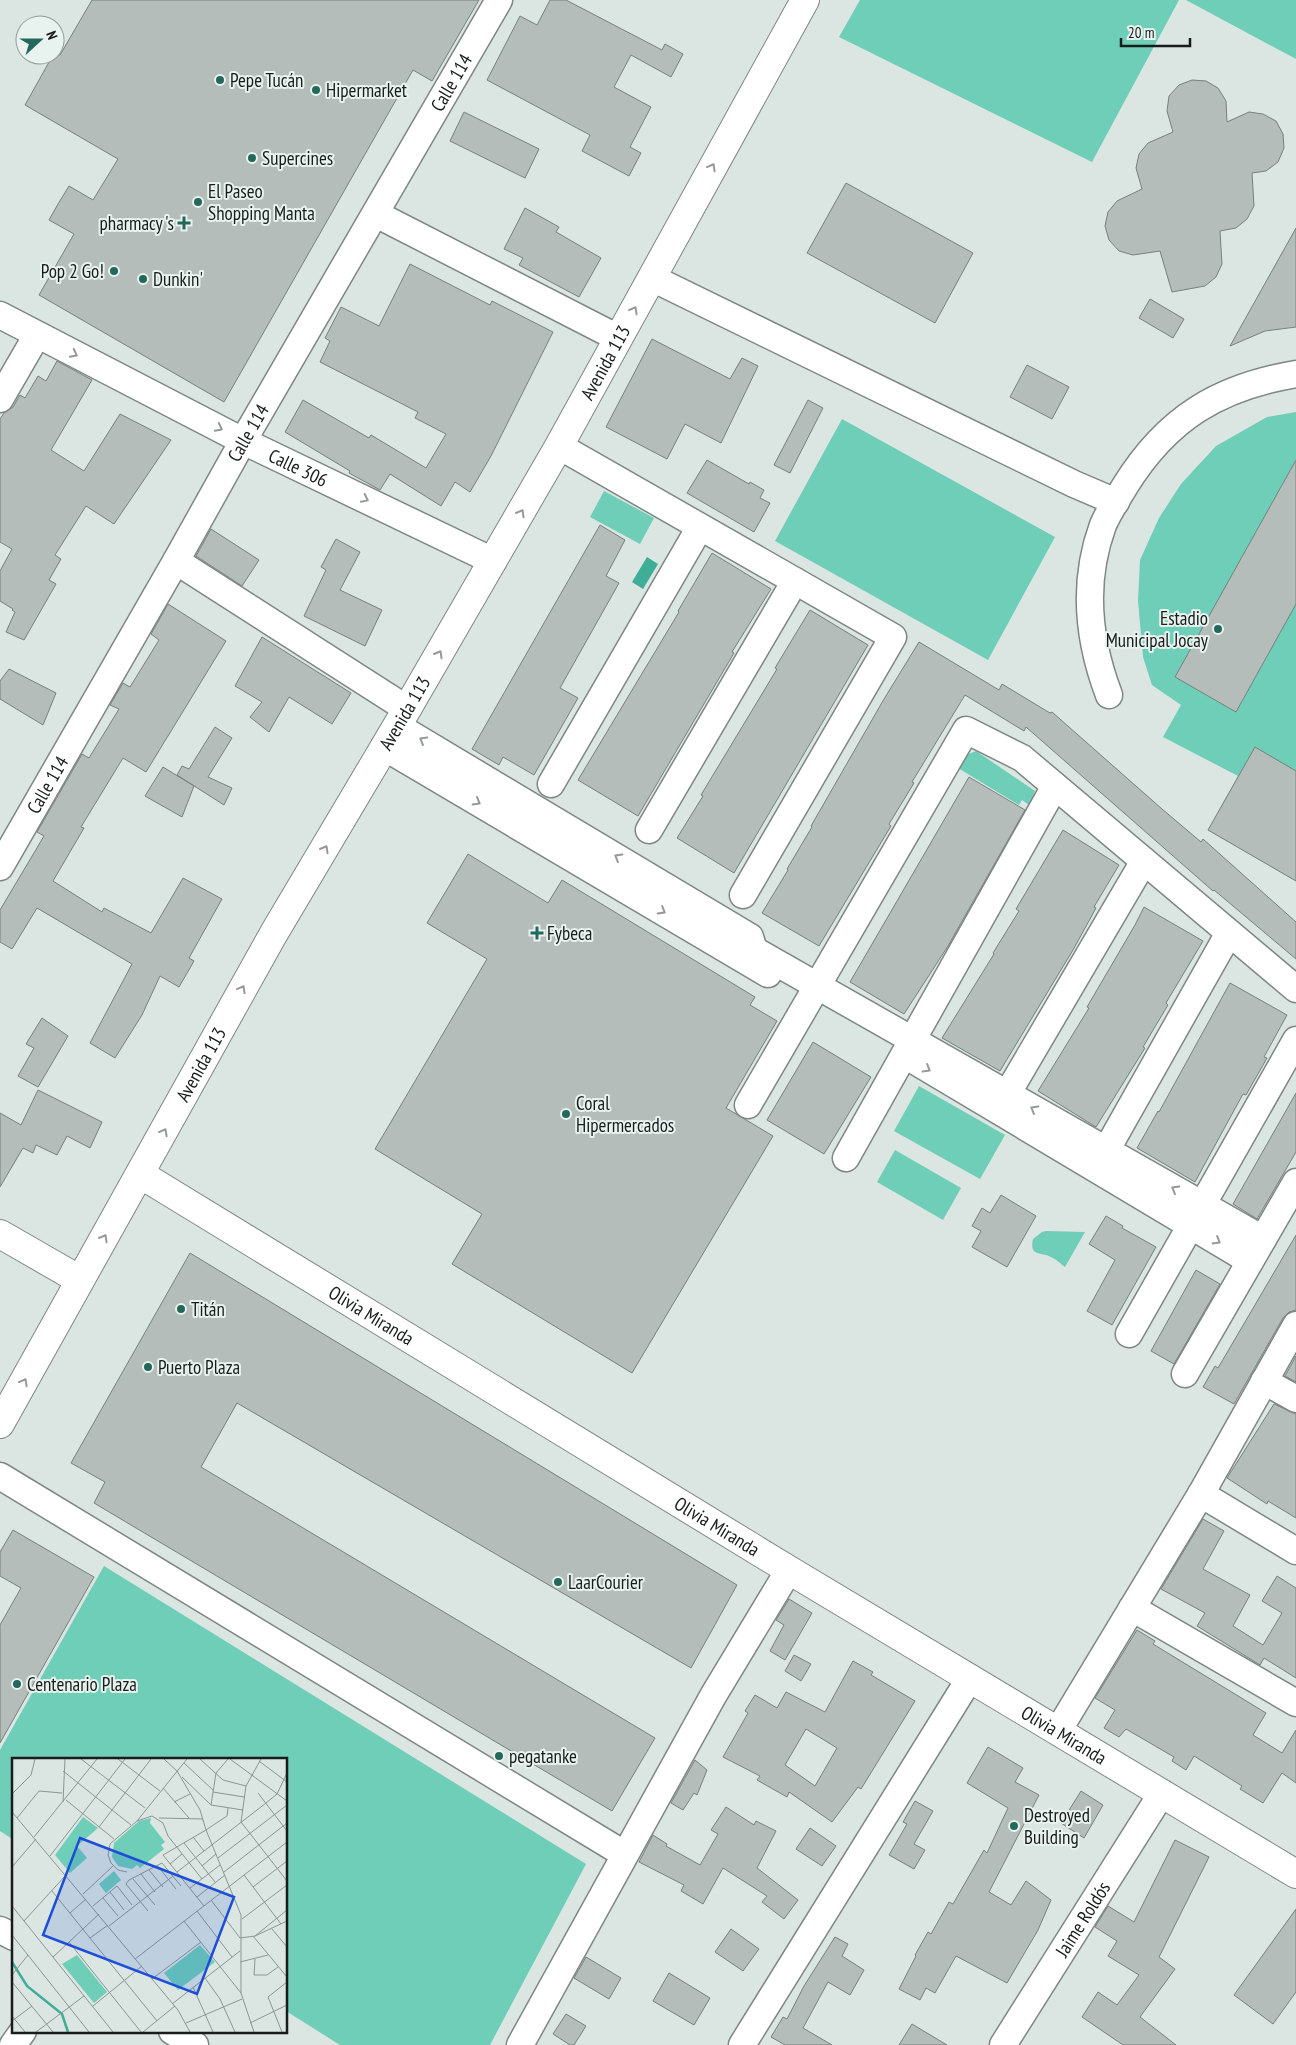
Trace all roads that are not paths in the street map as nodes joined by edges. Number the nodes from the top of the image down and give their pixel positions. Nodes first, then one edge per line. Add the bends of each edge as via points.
1 (500, 0) edge
2 (799, 2) edge
3 (376, 214) junction
4 (652, 278) junction
5 (0, 315) edge
6 (37, 335) junction
7 (618, 338) junction
8 (1296, 374) edge
9 (0, 399) edge
10 (243, 440) junction
11 (559, 446) junction
12 (1116, 502) junction
13 (700, 528) junction
14 (176, 561) junction
15 (493, 561) junction
16 (795, 581) junction
17 (1109, 695) dead end
18 (396, 727) junction
19 (550, 784) dead end
20 (1055, 786) junction
21 (650, 830) dead end
22 (1144, 861) junction
23 (0, 867) edge
24 (743, 895) dead end
25 (1230, 933) junction
26 (1296, 989) edge
27 (814, 992) junction
28 (1296, 1040) edge
29 (908, 1047) junction
30 (1003, 1102) junction
31 (748, 1105) dead end
32 (846, 1158) dead end
33 (1101, 1159) junction
34 (140, 1174) junction
35 (1296, 1182) edge
36 (1197, 1215) junction
37 (0, 1234) edge
38 (1257, 1250) junction
39 (80, 1280) junction
40 (1296, 1326) edge
41 (1129, 1334) dead end
42 (1185, 1374) dead end
43 (1264, 1381) junction
44 (1296, 1399) edge
45 (0, 1424) edge
46 (0, 1476) edge
47 (1200, 1494) junction
48 (1296, 1551) edge
49 (789, 1570) junction
50 (1132, 1608) junction
51 (970, 1678) junction
52 (1296, 1703) edge
53 (1058, 1731) junction
54 (1162, 1793) junction
55 (624, 1854) junction
56 (1296, 1874) edge
57 (0, 1930) edge
58 (12, 1937) edge
59 (22, 2032) edge
60 (174, 2032) edge
61 (13, 2045) edge
62 (195, 2045) edge
63 (520, 2045) edge
64 (742, 2045) edge
65 (1003, 2045) edge

1 - 3 street, Calle 114
4 -> 2 main road, Avenida 113
3 - 7 street
3 - 10 street, Calle 114
7 -> 4 main road, Avenida 113
4 - 12 street
5 - 6 street, Calle 306
6 - 9 street
6 -> 10 street, Calle 306
7 - 11 main road, Avenida 113
8 - 12 street via 1249,384 1194,410 1163,436 1135,469
10 - 14 street, Calle 114
10 -> 15 street, Calle 306
11 - 13 street
15 -> 11 main road, Avenida 113
12 - 17 street via 1095,549 1089,598 1094,648
13 - 16 street
13 - 19 street
14 - 18 street
14 - 23 street, Calle 114
18 -> 15 main road, Avenida 113
16 - 21 street
16 - 24 street via 893,637
18 - 27 street via 531,820 644,887 750,937 754,950
34 -> 18 main road, Avenida 113 via 274,933
20 - 22 street
20 - 27 street via 1022,758 966,730
20 - 29 street
22 - 25 street
22 - 30 street
25 - 26 street
25 - 33 street
27 - 29 street
27 - 31 street
28 - 36 street
29 - 30 street
29 - 32 street
30 - 33 street
33 - 36 street
39 -> 34 main road, Avenida 113
34 - 49 main road, Olivia Miranda
35 - 38 street
36 - 38 street
36 - 41 street
37 - 39 main road
38 - 42 street
45 -> 39 main road, Avenida 113
40 - 43 street
43 - 44 street
43 - 47 street
46 - 55 street
47 - 48 street
47 - 50 street
49 - 51 main road, Olivia Miranda
49 - 55 street
50 - 52 street
50 - 53 street
51 - 53 main road, Olivia Miranda
51 - 64 street
53 - 54 main road, Olivia Miranda
54 - 56 main road, Olivia Miranda
54 - 65 street, Jaime Roldós
55 - 63 street
57 - 58 street
59 - 61 street
60 - 62 street

